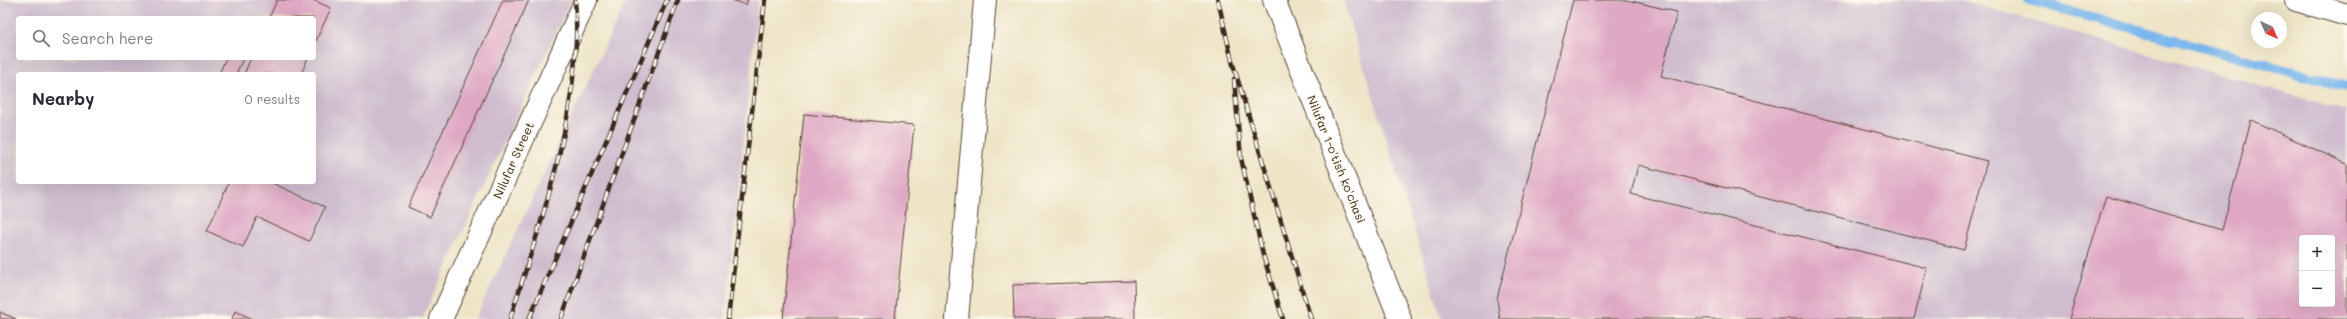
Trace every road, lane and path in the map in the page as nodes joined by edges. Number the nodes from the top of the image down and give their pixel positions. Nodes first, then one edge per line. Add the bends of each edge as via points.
1 (586, 0) edge
2 (985, 0) edge
3 (1274, 0) edge
4 (2296, 0) edge
5 (2347, 15) edge
6 (441, 319) edge
7 (957, 319) edge
8 (1400, 319) edge

1 - 6 street, Nilufar Street
2 - 7 street
3 - 8 street, Nilufar 1-o'tish ko'chasi
4 - 5 street

